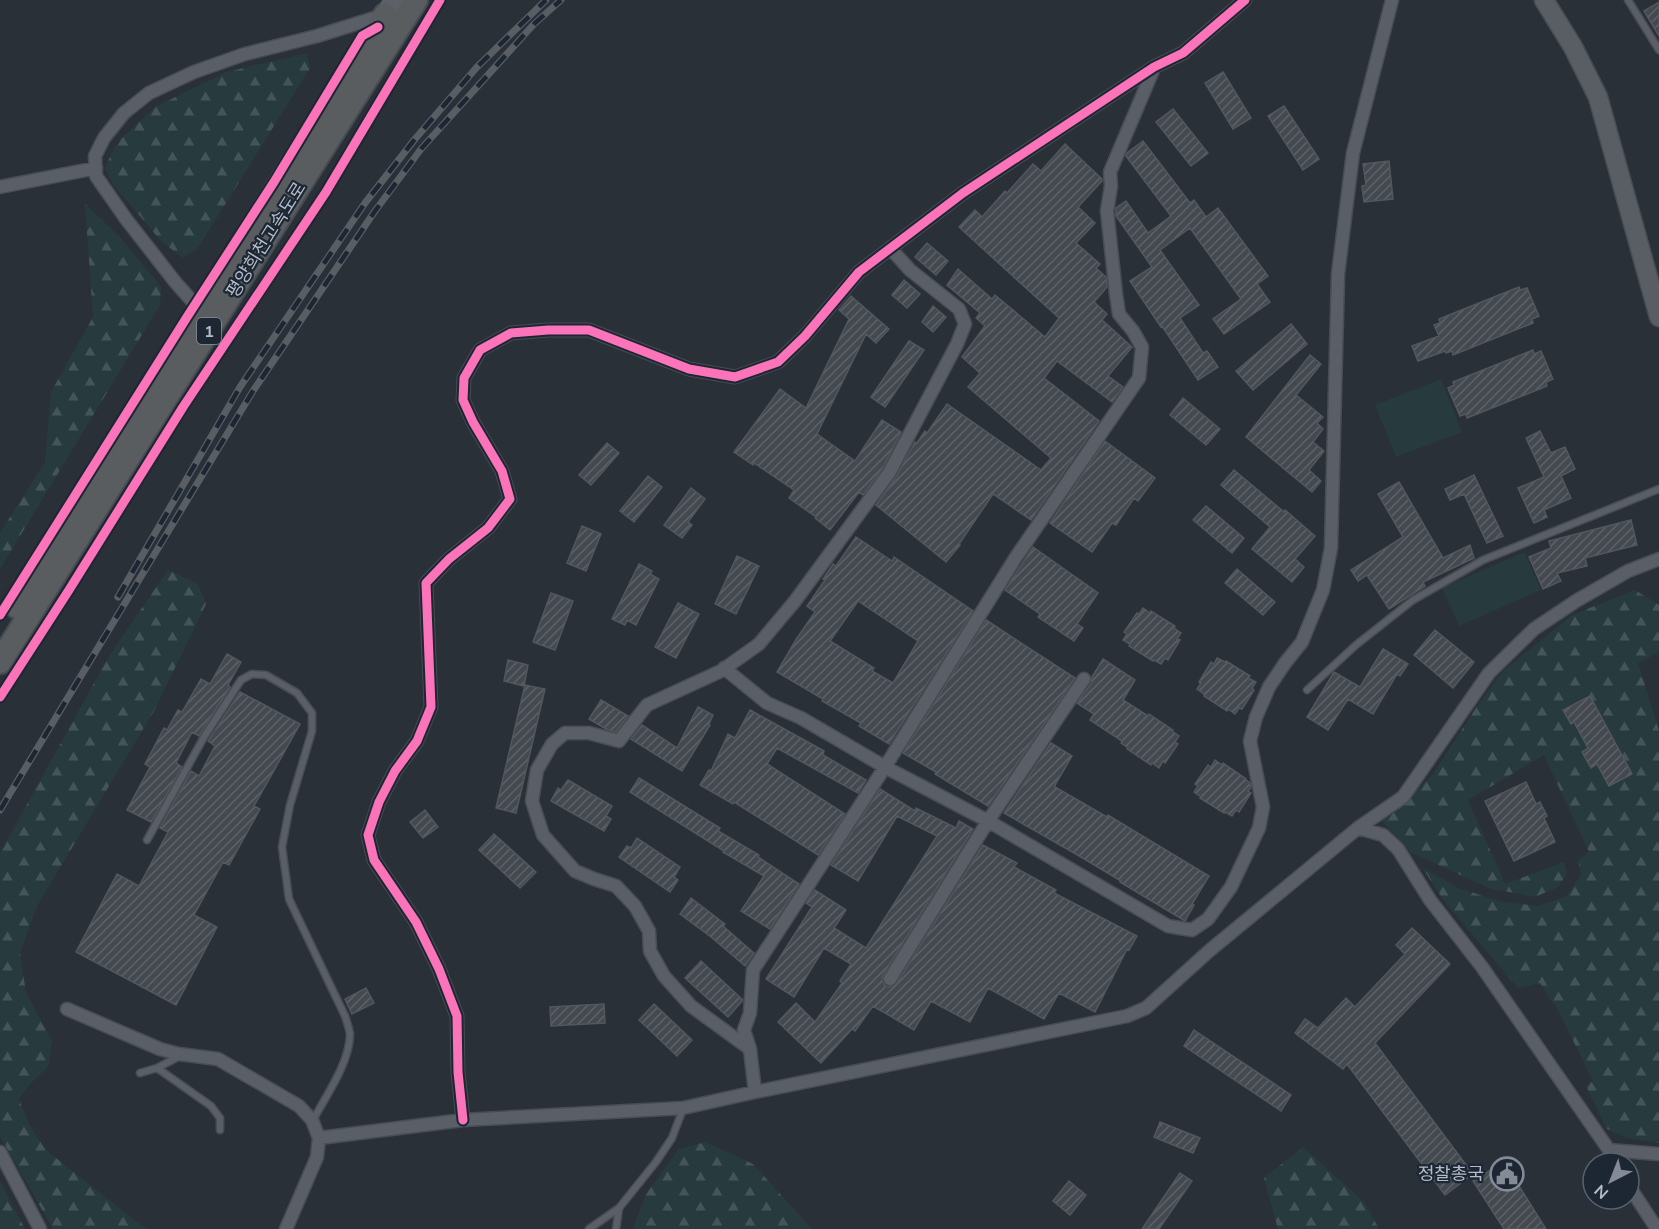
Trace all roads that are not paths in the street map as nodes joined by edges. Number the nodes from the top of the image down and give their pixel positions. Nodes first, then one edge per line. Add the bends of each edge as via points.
1 (416, 0) edge
2 (1245, 0) edge
3 (1392, 0) edge
4 (1544, 0) edge
5 (1628, 0) edge
6 (390, 5) edge
7 (1659, 50) edge
8 (1154, 67) junction
9 (96, 168) junction
10 (0, 187) edge
11 (890, 248) junction
12 (201, 311) junction
13 (1659, 317) edge
14 (1659, 489) edge
15 (1659, 558) edge
16 (0, 635) edge
17 (0, 662) edge
18 (724, 668) junction
19 (1084, 678) dead end
20 (1307, 690) dead end
21 (885, 767) junction
22 (988, 821) junction
23 (1358, 828) junction
24 (147, 840) dead end
25 (890, 979) dead end
26 (67, 1009) dead end
27 (750, 1049) junction
28 (182, 1054) junction
29 (157, 1068) junction
30 (140, 1073) dead end
31 (755, 1092) junction
32 (683, 1108) junction
33 (312, 1120) junction
34 (463, 1120) junction
35 (220, 1130) dead end
36 (319, 1138) junction
37 (1609, 1150) joint
38 (0, 1152) edge
39 (1659, 1154) edge
40 (1641, 1204) edge
41 (619, 1208) junction
42 (40, 1229) edge
43 (286, 1229) edge
44 (589, 1229) edge
45 (616, 1229) edge
46 (1657, 1229) edge

1 - 17 highway, 평양희천고속도로 / 1
2 - 8 street via 1183,53
3 - 22 street via 1353,153 1338,274 1331,548 1323,590 1302,642 1269,687 1256,717 1250,741 1263,807 1258,828 1231,887 1208,919 1192,930 1168,926
4 - 13 street via 1598,97
5 - 7 lane
6 - 9 street via 317,36 194,72 149,93 124,113 104,138 95,156
6 - 12 highway, 평양희천고속도로 / 1
8 - 11 street via 963,193
8 - 21 street via 1110,172 1107,211 1119,314 1142,347 1139,378 1016,557
9 - 10 street
9 - 12 street via 96,176 126,219
11 - 18 street via 910,270 958,309 965,324 889,473 788,610 759,644
11 - 34 street via 860,272 778,362 735,377 689,369 589,330 548,330 511,333 480,350 464,378 463,400 502,471 510,499 488,528 426,583 431,707 417,741 379,802 368,835 374,860 416,922 457,1016
12 - 16 highway, 평양희천고속도로 / 1
14 - 20 lane via 1483,560 1413,600
15 - 23 street via 1628,571 1534,629 1489,673 1403,797
18 - 21 street via 767,703 801,718
18 - 27 street via 647,705 619,741 565,733 552,744 537,770 532,801 543,835 575,871 616,886 635,906 649,931 650,951 664,976 691,1006
19 - 22 street
21 - 22 street
21 - 27 street via 753,970 750,1013 744,1030
22 - 25 street
23 - 31 street via 1146,1008 1127,1017
23 - 37 street via 1383,835 1398,849 1430,900 1482,967
24 - 33 lane via 204,737 241,680 252,674 266,675 297,693 312,713 312,731 282,847 289,898 350,1032 340,1069
26 - 28 street via 160,1049
27 - 31 street
28 - 29 lane
28 - 33 street via 218,1059 299,1106
29 - 30 lane
29 - 35 lane via 211,1106 220,1118
31 - 32 street
32 - 34 street
32 - 41 lane via 672,1138
33 - 36 street
34 - 36 street
36 - 43 street via 317,1157
37 - 39 street
38 - 42 street
40 - 46 street
41 - 44 lane
41 - 45 lane

